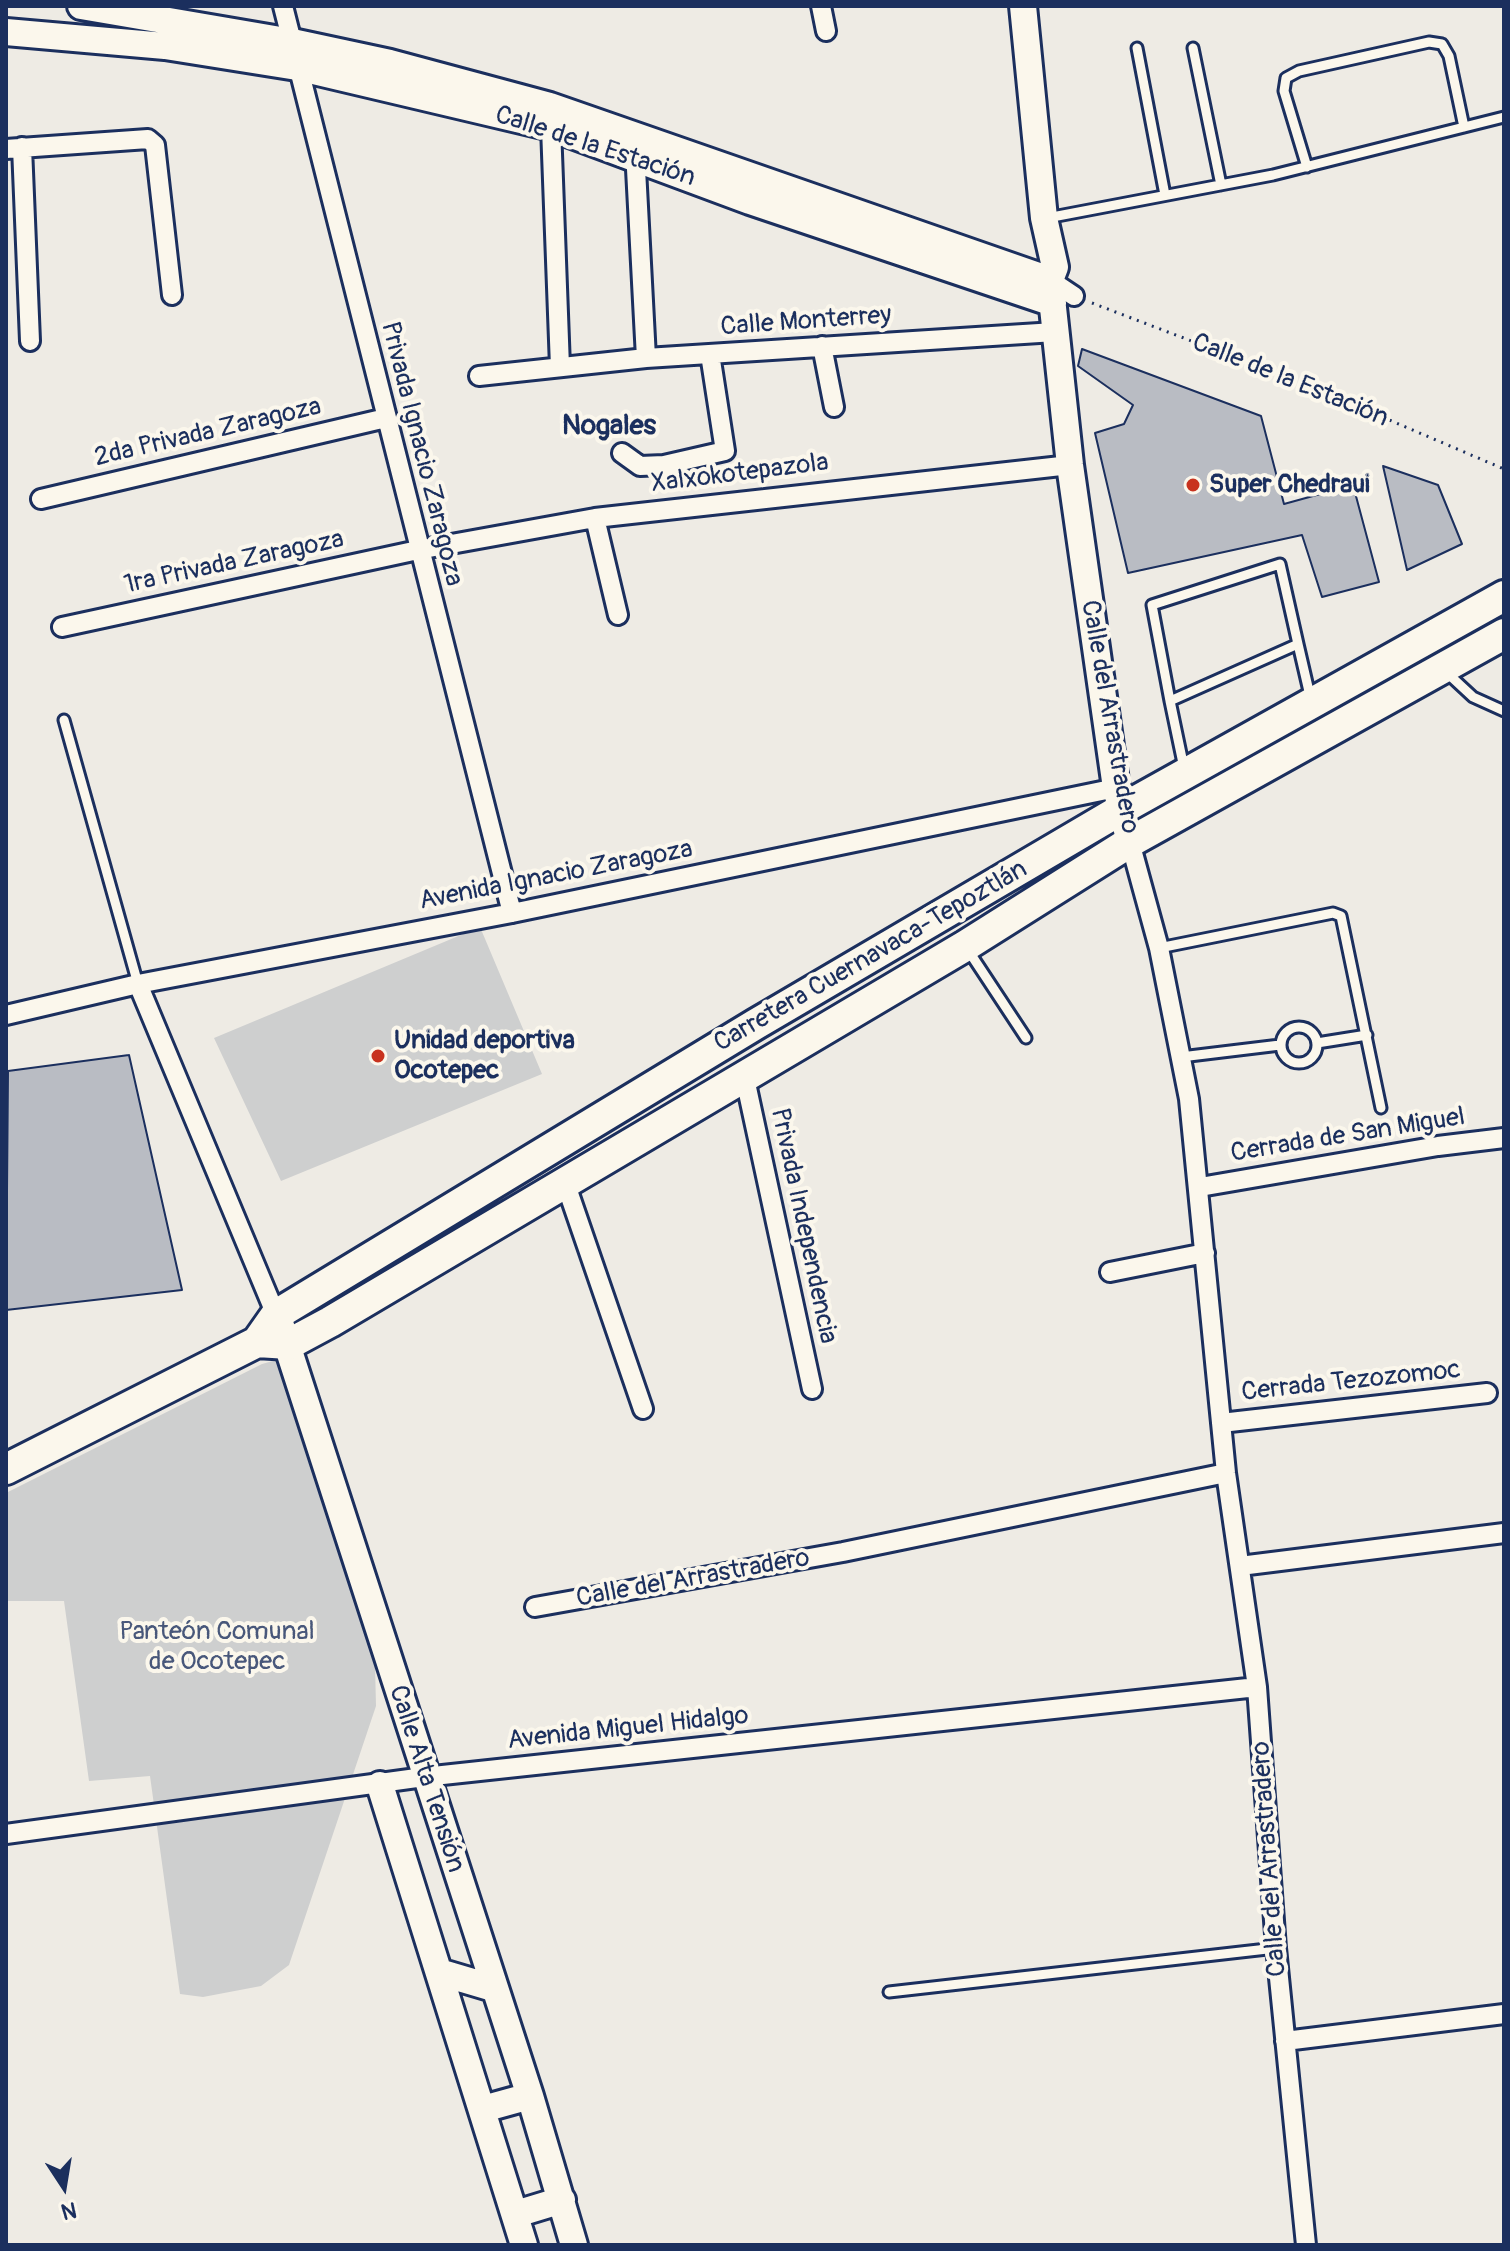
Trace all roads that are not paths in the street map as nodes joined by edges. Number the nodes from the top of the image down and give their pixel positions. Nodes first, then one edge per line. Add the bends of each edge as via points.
1 (81, 6) edge
2 (283, 6) edge
3 (821, 6) edge
4 (1023, 6) edge
5 (826, 31) dead end
6 (6, 32) edge
7 (1137, 48) dead end
8 (1193, 48) dead end
9 (294, 55) junction
10 (1504, 117) edge
11 (551, 127) junction
12 (1464, 127) junction
13 (634, 146) junction
14 (14, 148) edge
15 (1307, 167) junction
16 (1221, 185) junction
17 (1165, 195) junction
18 (1044, 218) junction
19 (1059, 293) junction
20 (172, 295) dead end
21 (1055, 332) junction
22 (30, 341) dead end
23 (822, 346) junction
24 (710, 354) junction
25 (646, 358) junction
26 (560, 367) junction
27 (479, 376) dead end
28 (834, 407) dead end
29 (386, 418) junction
30 (622, 453) dead end
31 (1070, 465) junction
32 (41, 499) dead end
33 (595, 518) junction
34 (418, 550) junction
35 (1504, 596) edge
36 (618, 615) dead end
37 (62, 627) dead end
38 (1504, 634) edge
39 (1298, 644) junction
40 (1442, 669) junction
41 (1170, 701) junction
42 (1312, 703) junction
43 (1504, 711) edge
44 (64, 720) dead end
45 (1185, 774) junction
46 (1119, 799) junction
47 (1130, 842) junction
48 (512, 913) junction
49 (965, 946) junction
50 (1159, 948) junction
51 (138, 984) junction
52 (6, 1015) edge
53 (1367, 1035) junction
54 (1026, 1038) dead end
55 (1317, 1043) junction
56 (1280, 1045) junction
57 (1181, 1057) junction
58 (744, 1074) junction
59 (1381, 1108) dead end
60 (1504, 1138) edge
61 (565, 1182) junction
62 (1200, 1187) junction
63 (1205, 1253) junction
64 (1110, 1272) dead end
65 (276, 1315) junction
66 (257, 1342) junction
67 (289, 1344) junction
68 (812, 1389) dead end
69 (1487, 1393) dead end
70 (643, 1409) dead end
71 (1221, 1423) junction
72 (6, 1469) edge
73 (1226, 1473) junction
74 (1504, 1533) edge
75 (1240, 1566) junction
76 (535, 1607) dead end
77 (1257, 1687) junction
78 (424, 1777) junction
79 (380, 1785) junction
80 (6, 1834) edge
81 (1276, 1948) junction
82 (439, 1972) junction
83 (493, 1988) junction
84 (889, 1992) dead end
85 (1504, 2014) edge
86 (1285, 2041) junction
87 (530, 2096) junction
88 (483, 2109) junction
89 (562, 2200) junction
90 (516, 2214) junction
91 (524, 2245) edge
92 (574, 2245) edge
93 (1306, 2245) edge

1 - 9 street, Calle de la Estación
2 - 9 street, Privada Ignacio Zaragoza
3 - 5 street
4 - 18 street, Calle del Arrastradero
6 - 9 street, Calle de la Estación
7 - 17 lane
8 - 16 lane
9 - 11 street, Calle de la Estación
9 - 13 street, Calle de la Estación via 390,63
9 - 29 street, Privada Ignacio Zaragoza
10 - 12 lane
11 - 13 street, Calle de la Estación
11 - 26 street
12 - 15 lane
12 - 15 lane via 1442,44 1429,42 1299,71 1286,78 1284,91
13 - 19 street, Calle de la Estación
13 - 25 street
14 - 20 street via 148,139 155,145
14 - 22 street
15 - 16 lane
16 - 17 lane
17 - 18 lane
18 - 19 street, Calle del Arrastradero
19 - 21 street, Calle del Arrastradero
21 - 23 street, Calle Monterrey
21 - 31 street, Calle del Arrastradero
23 - 24 street, Calle Monterrey
23 - 28 street
24 - 25 street, Calle Monterrey
24 - 30 street via 725,451 640,466
25 - 26 street, Calle Monterrey
26 - 27 street, Calle Monterrey
29 - 32 street, 2da Privada Zaragoza
29 - 34 street, Privada Ignacio Zaragoza
31 - 33 street, Xalxokotepazola
31 - 46 street, Calle del Arrastradero
33 - 34 street, Xalxokotepazola
33 - 36 street
34 - 37 street, 1ra Privada Zaragoza
34 - 48 street, Privada Ignacio Zaragoza
35 - 42 main road, Carretera Cuernavaca-Tepoztlán
38 - 40 main road, Carretera Cuernavaca-Tepoztlán
39 - 41 lane
39 - 41 lane via 1280,564 1152,605
39 - 42 lane
40 - 43 lane via 1473,697
40 - 47 main road, Carretera Cuernavaca-Tepoztlán
41 - 45 lane
42 - 45 main road, Carretera Cuernavaca-Tepoztlán
44 - 51 lane
45 - 46 main road, Carretera Cuernavaca-Tepoztlán
46 - 47 street, Calle del Arrastradero
46 - 48 street, Avenida Ignacio Zaragoza
46 - 65 main road, Carretera Cuernavaca-Tepoztlán
47 - 49 main road, Carretera Cuernavaca-Tepoztlán
47 - 50 street, Calle del Arrastradero
48 - 51 street, Avenida Ignacio Zaragoza
49 - 54 lane
49 - 58 main road, Carretera Cuernavaca-Tepoztlán
50 - 53 lane via 1333,913 1341,916
50 - 57 street, Calle del Arrastradero
51 - 52 street, Avenida Ignacio Zaragoza
51 - 65 street
53 - 55 lane
53 - 59 lane
55 - 56 lane via 1309,1029 1294,1027
55 - 56 lane via 1311,1058 1296,1063
56 - 57 lane
57 - 62 street, Calle del Arrastradero
58 - 61 main road, Carretera Cuernavaca-Tepoztlán
58 - 68 street, Privada Independencia
60 - 62 street, Cerrada de San Miguel
61 - 67 main road, Carretera Cuernavaca-Tepoztlán
61 - 70 street
62 - 63 street, Calle del Arrastradero
63 - 64 street
63 - 71 street, Calle del Arrastradero
65 - 66 main road, Carretera Cuernavaca-Tepoztlán
65 - 67 street, Calle Alta Tensión
66 - 67 main road
66 - 72 main road, Carretera Cuernavaca-Tepoztlán
67 - 78 street, Calle Alta Tensión
69 - 71 street, Cerrada Tezozomoc
71 - 73 street, Calle del Arrastradero
73 - 75 street, Calle del Arrastradero
73 - 76 street, Calle del Arrastradero via 843,1552
74 - 75 street
75 - 77 street, Calle del Arrastradero
77 - 78 street, Avenida Miguel Hidalgo
77 - 81 street, Calle del Arrastradero
78 - 79 street, Avenida Miguel Hidalgo
78 - 83 street, Calle Alta Tensión
79 - 80 street, Avenida Miguel Hidalgo
79 - 82 street, Calle Alta Tensión
81 - 84 lane
81 - 86 street, Calle del Arrastradero
82 - 83 street
82 - 88 street, Calle Alta Tensión
83 - 87 street, Calle Alta Tensión
85 - 86 street
86 - 93 street, Calle del Arrastradero
87 - 88 street
87 - 89 street, Calle Alta Tensión
88 - 90 street, Calle Alta Tensión
89 - 90 street
89 - 92 street, Calle Alta Tensión
90 - 91 street, Calle Alta Tensión

